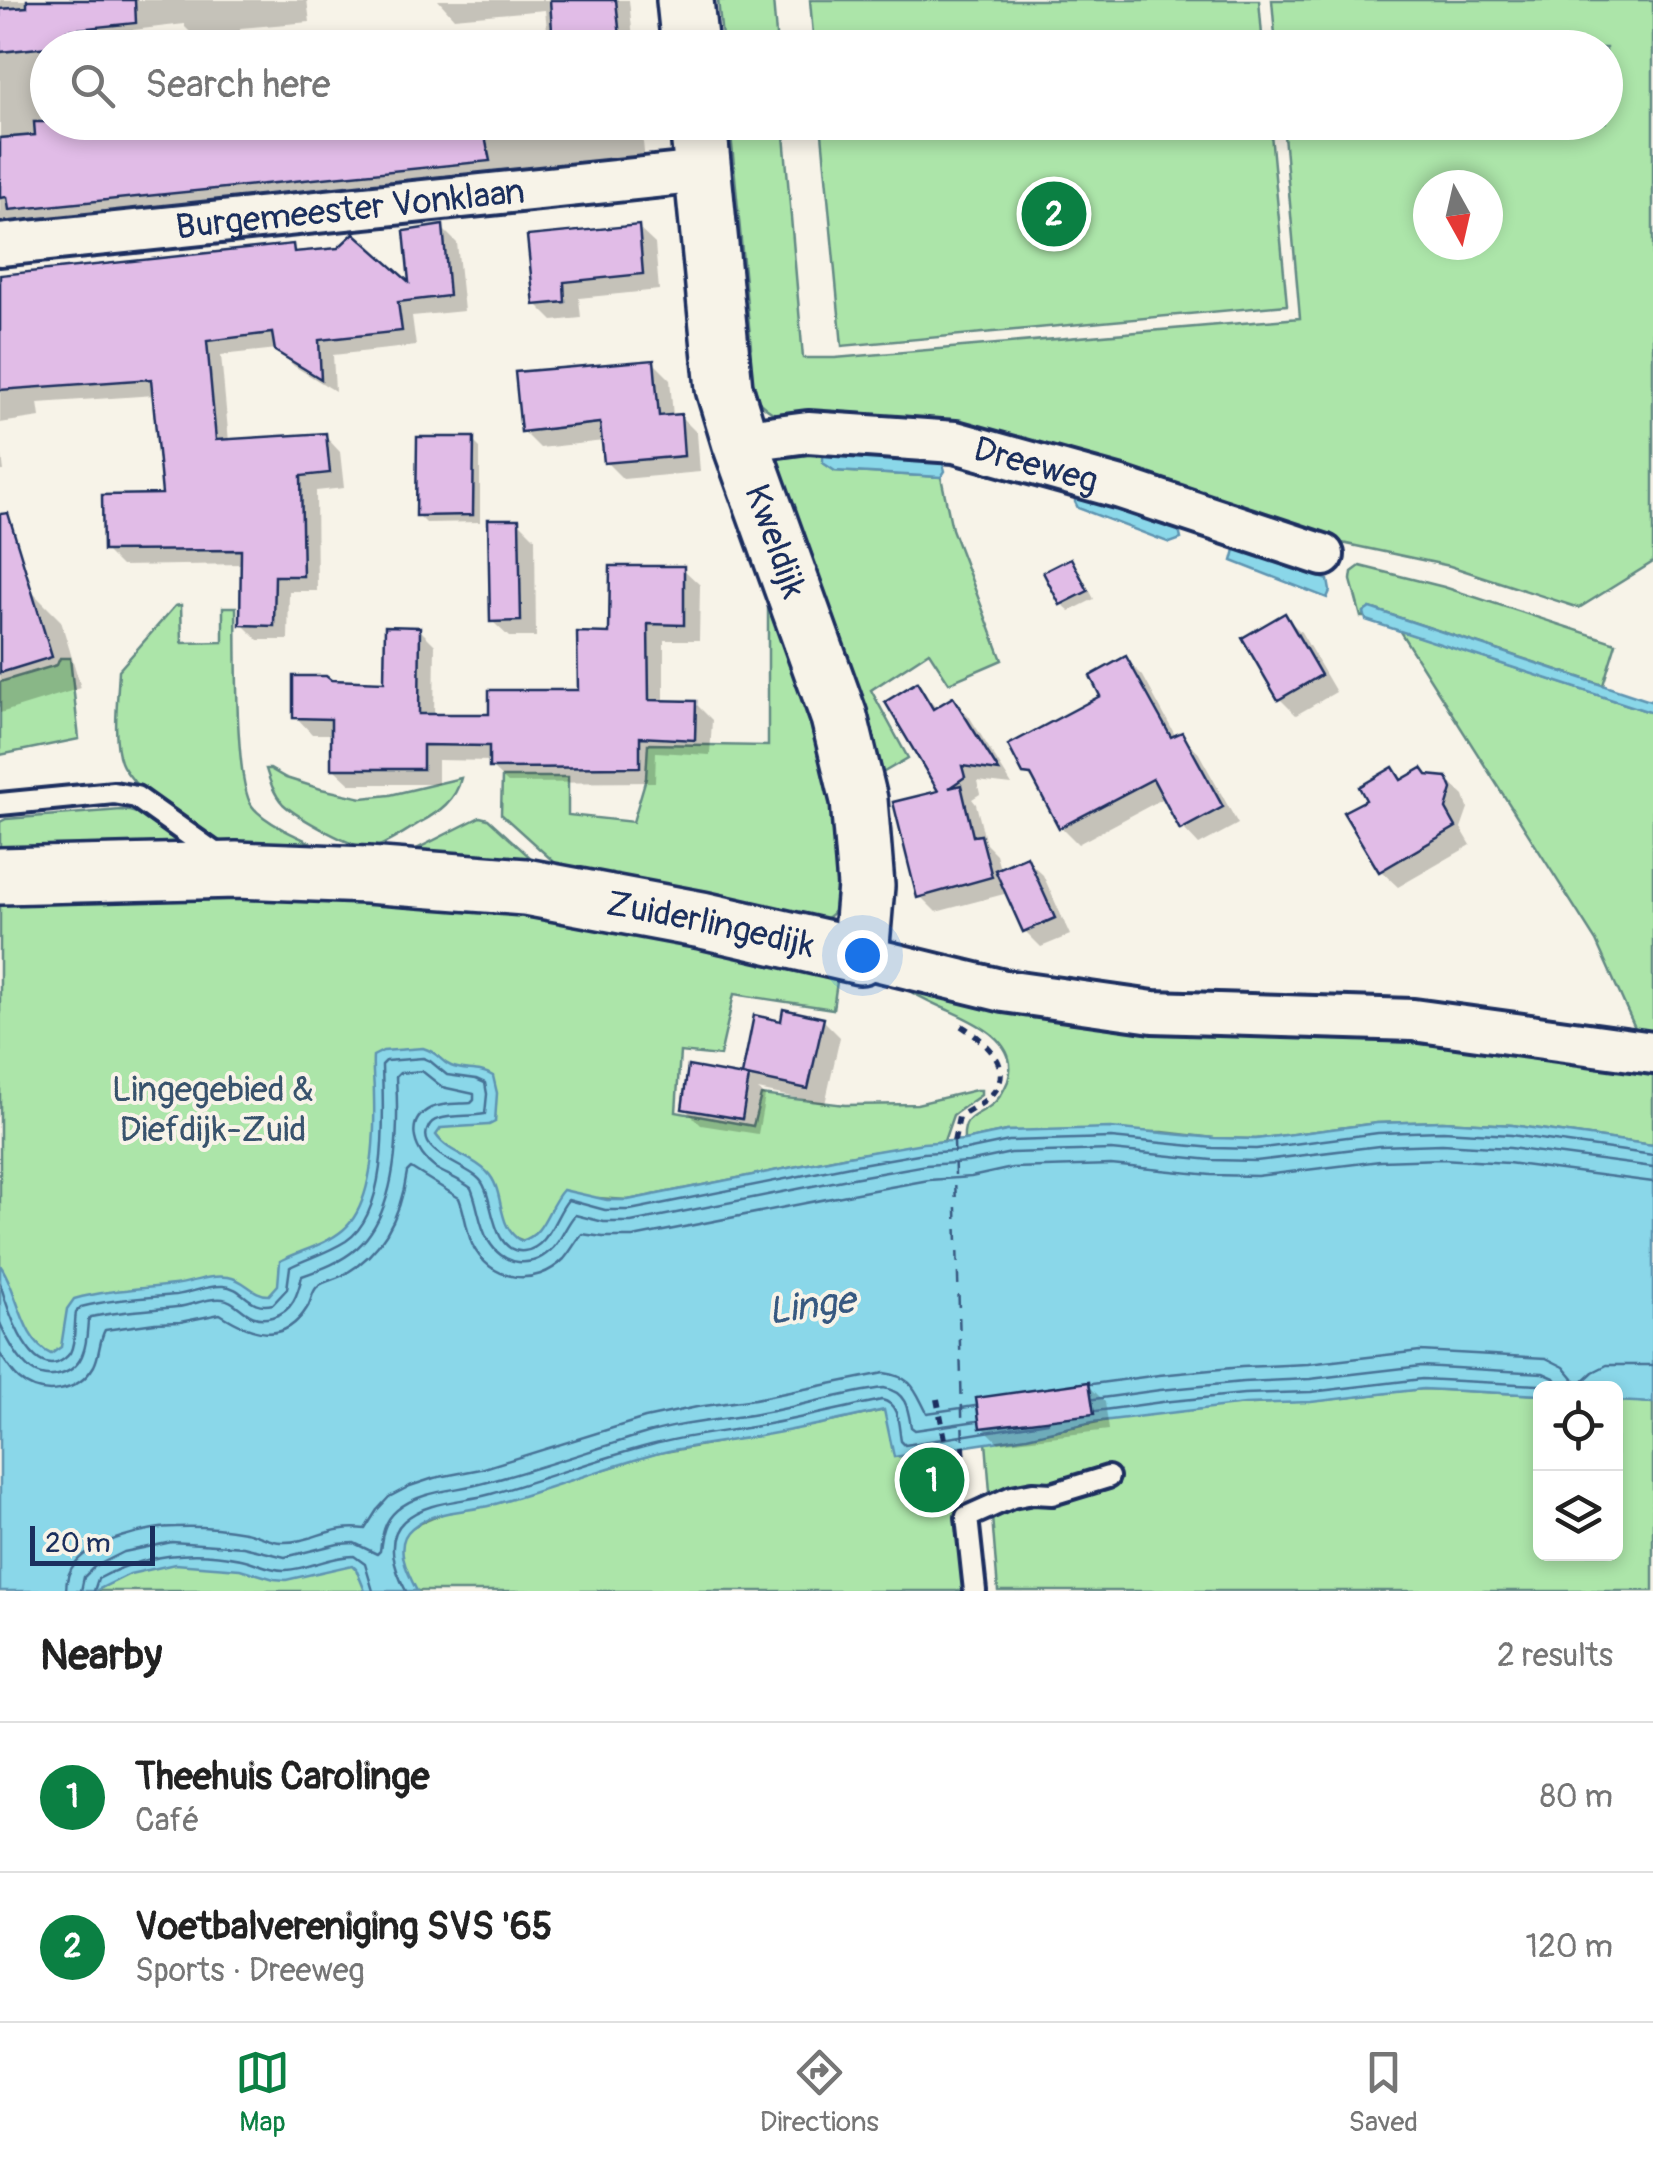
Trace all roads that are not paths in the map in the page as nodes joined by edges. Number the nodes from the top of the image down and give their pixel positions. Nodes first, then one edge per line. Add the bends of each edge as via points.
1 (686, 0) edge
2 (688, 30) edge
3 (700, 147) edge
4 (0, 246) edge
5 (740, 441) junction
6 (1322, 556) dead end
7 (0, 804) edge
8 (236, 870) junction
9 (0, 876) edge
10 (860, 956) junction
11 (1653, 1053) edge
12 (1108, 1476) dead end
13 (974, 1591) edge

1 - 2 street
3 - 4 street, Burgemeester Vonklaan
3 - 5 street, Kweldijk via 724,388
5 - 6 street, Dreeweg via 808,432 954,442 1121,488
5 - 10 street, Kweldijk via 839,717 859,800 866,886
7 - 8 lane via 136,796
8 - 9 street, Zuiderlingedijk
8 - 10 street, Zuiderlingedijk via 526,887
10 - 11 street, Zuiderlingedijk via 1004,991 1154,1012 1413,1020
12 - 13 lane via 1052,1494 1012,1497 967,1517

